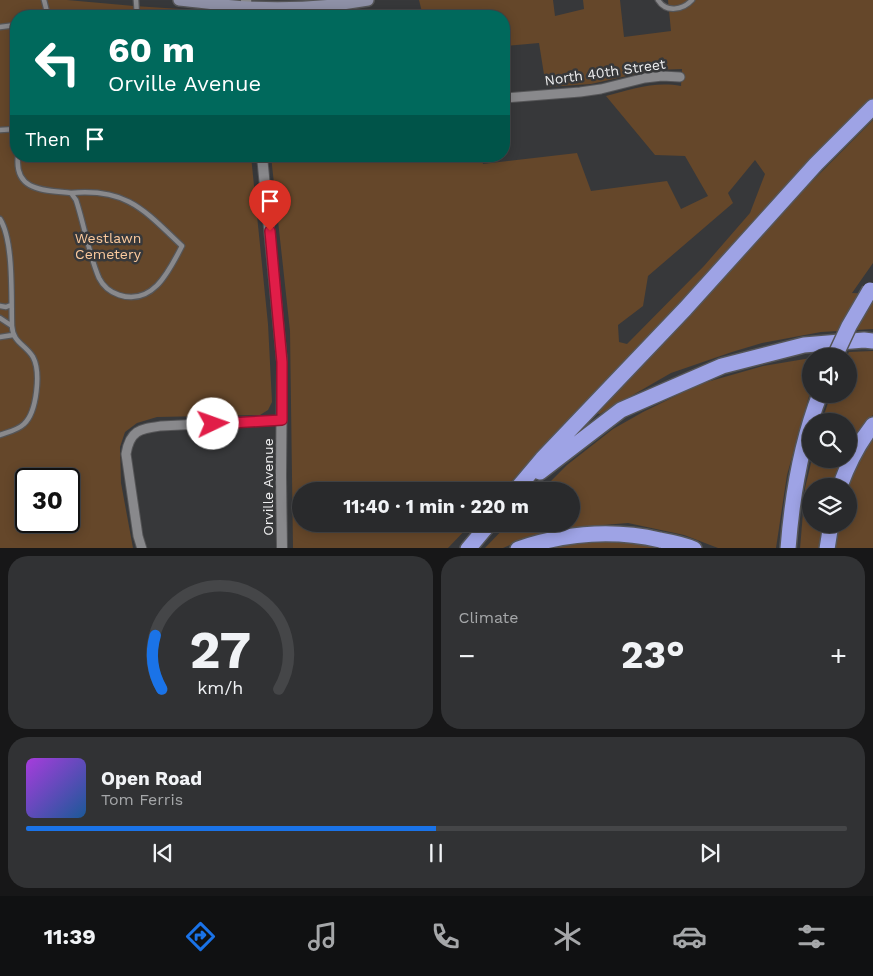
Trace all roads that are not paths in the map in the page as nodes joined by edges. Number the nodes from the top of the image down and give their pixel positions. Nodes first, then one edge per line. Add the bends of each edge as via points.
1 (179, 0) edge
2 (368, 0) edge
3 (658, 0) edge
4 (692, 0) edge
5 (247, 8) edge
6 (680, 77) dead end
7 (510, 98) edge
8 (873, 107) edge
9 (18, 162) edge
10 (263, 162) edge
11 (71, 193) junction
12 (0, 219) edge
13 (872, 288) edge
14 (11, 305) junction
15 (0, 306) edge
16 (0, 318) edge
17 (12, 326) junction
18 (13, 335) junction
19 (0, 337) edge
20 (873, 341) edge
21 (839, 348) edge
22 (817, 403) edge
23 (282, 420) junction
24 (873, 425) edge
25 (0, 435) edge
26 (843, 478) edge
27 (523, 482) edge
28 (531, 482) edge
29 (481, 532) edge
30 (830, 533) edge
31 (142, 548) edge
32 (282, 548) edge
33 (468, 548) edge
34 (518, 548) edge
35 (694, 548) edge
36 (788, 548) edge
37 (827, 548) edge

1 - 5 main road
2 - 5 main road via 320,6
3 - 4 lane via 674,8 688,5
6 - 7 street, North 40th Street via 645,78 580,92
8 - 27 highway via 816,164 686,309
9 - 11 lane via 18,172 28,185
10 - 23 street, Orville Avenue via 282,362
11 - 11 lane via 103,194 130,201 182,246 157,287 134,297 116,294 104,285
12 - 14 lane via 7,234
13 - 21 highway, bridge
14 - 15 lane
14 - 17 lane
16 - 17 lane
17 - 18 lane
18 - 19 lane
18 - 25 lane via 33,357 36,387 31,416 24,424
20 - 28 highway via 804,345 722,366 621,410
22 - 36 highway via 798,468
23 - 31 street via 161,426 136,432 128,443 126,454
23 - 32 street, Orville Avenue
24 - 26 highway via 856,449
29 - 33 highway
30 - 37 highway
34 - 35 highway via 605,532 641,535

